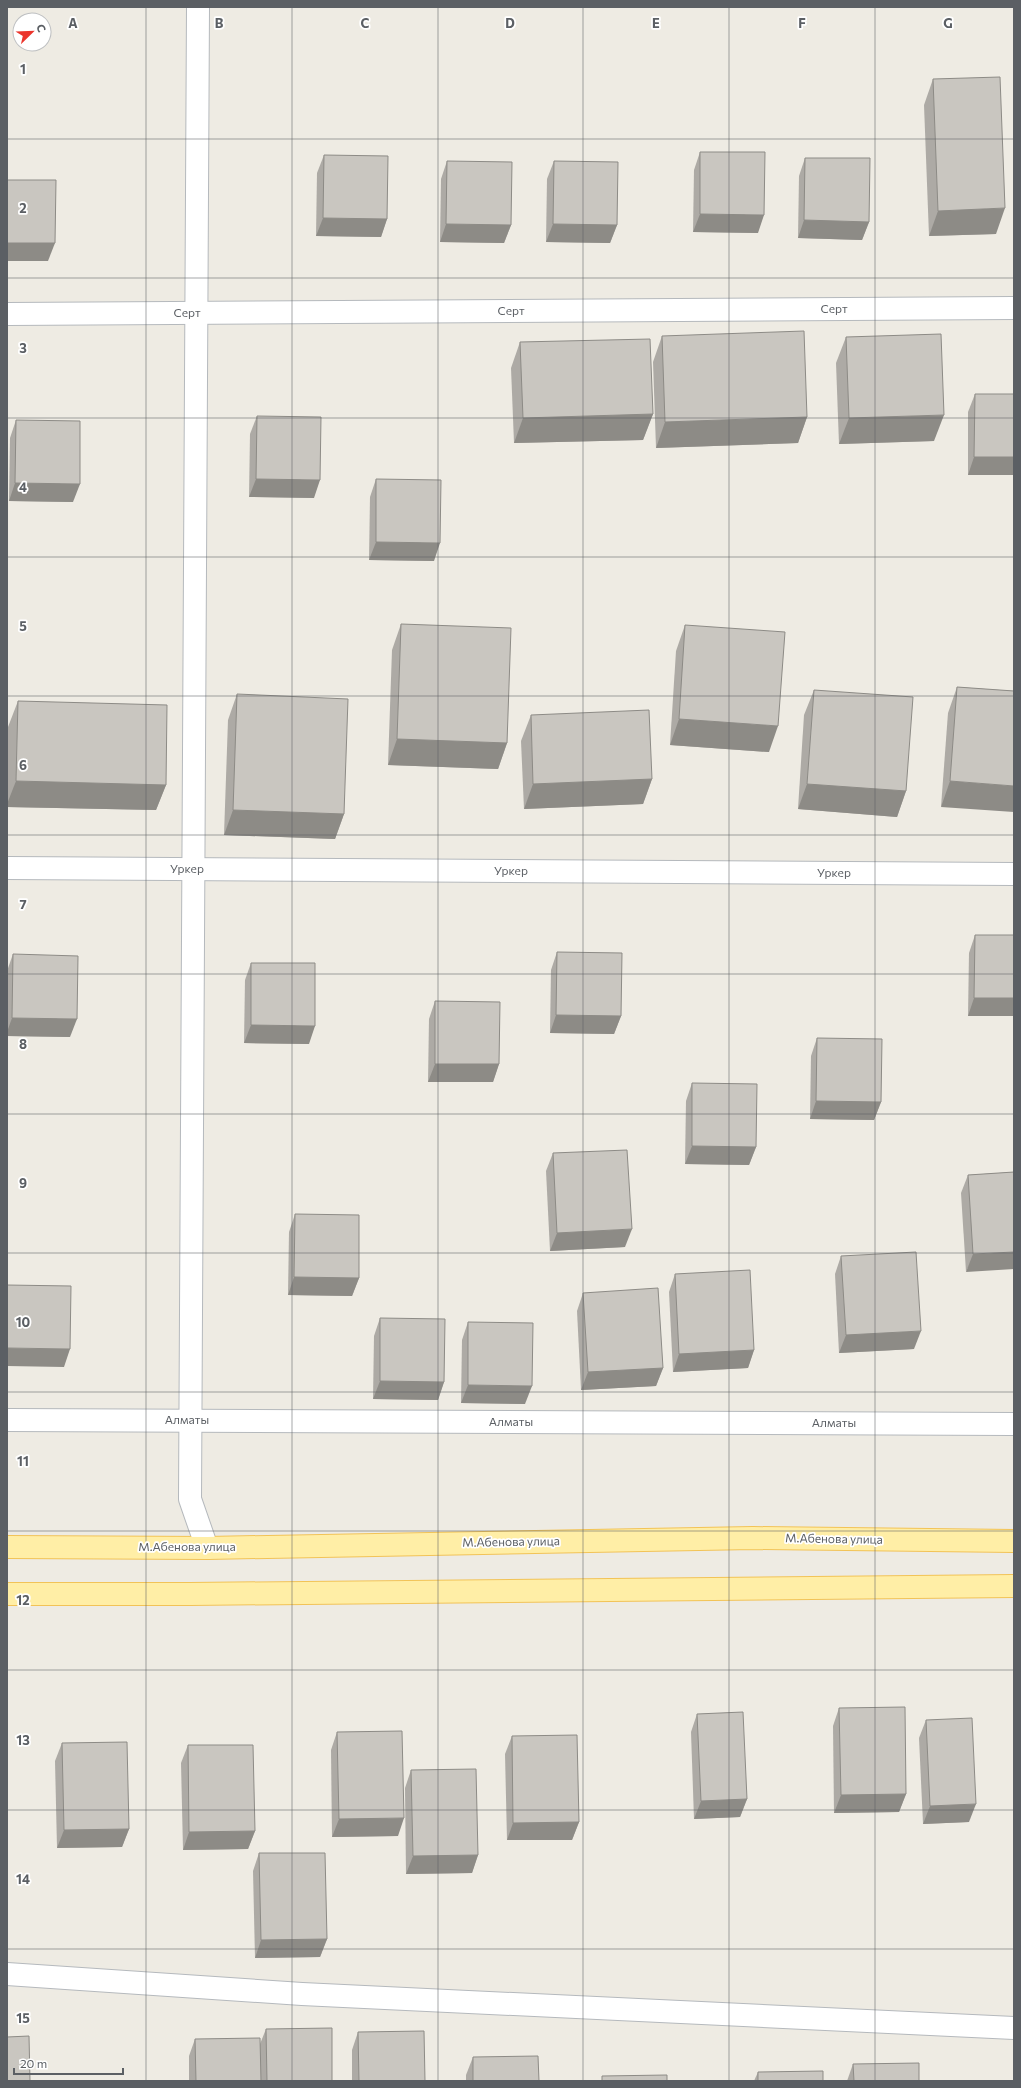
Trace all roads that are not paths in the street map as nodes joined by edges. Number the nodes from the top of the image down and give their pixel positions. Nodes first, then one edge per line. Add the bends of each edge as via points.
1 (198, 7) edge
2 (1014, 308) edge
3 (196, 313) junction
4 (7, 314) edge
5 (7, 868) edge
6 (193, 869) junction
7 (1014, 874) edge
8 (7, 1420) edge
9 (191, 1420) junction
10 (1014, 1424) edge
11 (1014, 1541) edge
12 (7, 1547) edge
13 (207, 1548) junction
14 (1014, 1586) edge
15 (7, 1594) edge
16 (7, 1974) edge
17 (1014, 2028) edge

1 - 3 street
2 - 3 street, Серт
3 - 4 street, Серт
3 - 6 street
5 - 6 street, Уркер
6 - 7 street, Уркер
6 - 9 street
8 - 9 street, Алматы
9 - 10 street, Алматы
9 - 13 street via 190,1499
11 - 13 main road, М.Абенова улица via 753,1538
12 - 13 main road, М.Абенова улица
14 - 15 main road
16 - 17 street via 302,1994

